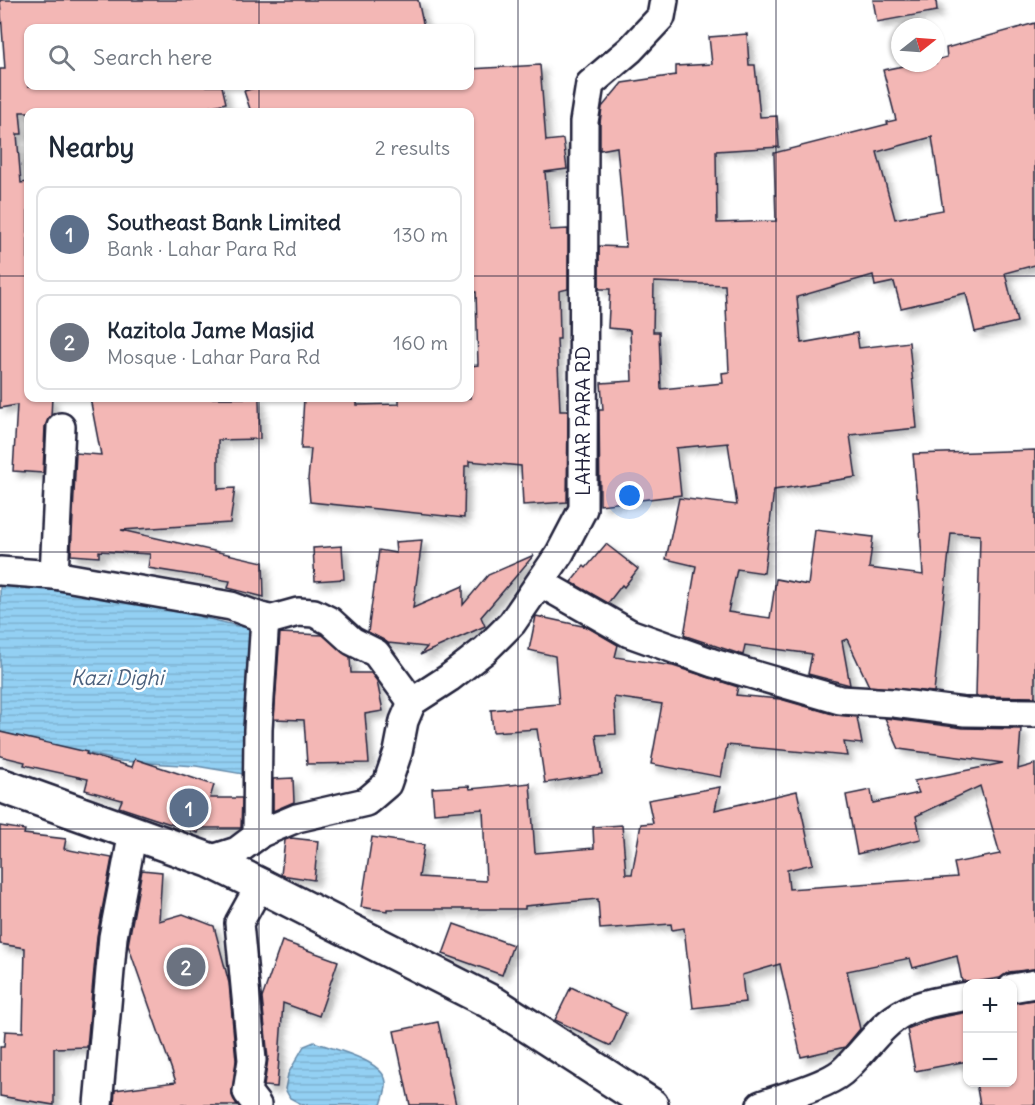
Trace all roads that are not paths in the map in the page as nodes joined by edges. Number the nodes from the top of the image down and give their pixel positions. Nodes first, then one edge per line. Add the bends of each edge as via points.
1 (663, 0) edge
2 (61, 427) dead end
3 (0, 571) edge
4 (54, 574) junction
5 (541, 583) junction
6 (265, 618) junction
7 (412, 702) junction
8 (1035, 713) edge
9 (0, 785) edge
10 (133, 832) junction
11 (257, 836) junction
12 (209, 860) junction
13 (260, 885) junction
14 (1035, 984) edge
15 (1017, 987) edge
16 (963, 997) edge
17 (98, 1105) edge
18 (256, 1105) edge
19 (651, 1105) edge
20 (761, 1105) edge

1 - 5 street, LAHAR PARA RD via 661,17 590,84 584,122 583,509
2 - 4 street
3 - 4 street
4 - 6 street via 231,606
5 - 7 street, LAHAR PARA RD via 485,650
5 - 8 street via 629,633 713,663 840,700 965,712
6 - 7 street via 298,612 314,613 330,621 352,641 375,652
6 - 11 street
7 - 11 street via 387,784 374,796 366,802 297,819
9 - 10 main road
10 - 12 main road
10 - 17 street via 113,937
11 - 12 street via 237,851
12 - 13 main road
13 - 18 street via 239,923 252,1060 247,1092
13 - 19 main road via 494,1003
14 - 15 street
16 - 20 street via 905,1012 841,1072

